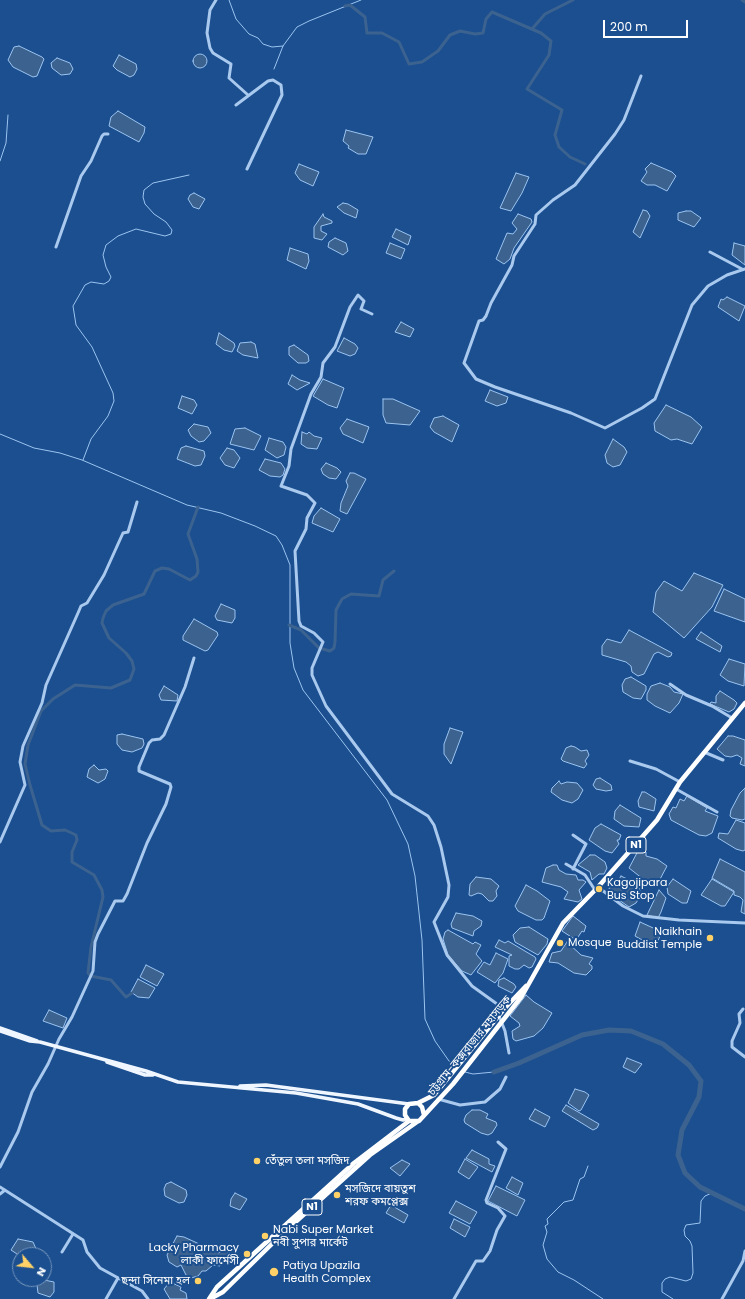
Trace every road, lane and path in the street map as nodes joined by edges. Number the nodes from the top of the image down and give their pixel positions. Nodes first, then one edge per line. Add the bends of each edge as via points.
1 (216, 0) edge
2 (641, 76) dead end
3 (248, 95) junction
4 (236, 105) dead end
5 (108, 134) dead end
6 (247, 169) dead end
7 (56, 246) dead end
8 (710, 252) dead end
9 (744, 269) edge
10 (372, 314) dead end
11 (137, 502) dead end
12 (194, 658) dead end
13 (670, 684) dead end
14 (745, 703) edge
15 (732, 718) junction
16 (704, 752) junction
17 (630, 760) dead end
18 (723, 760) dead end
19 (680, 782) junction
20 (676, 789) junction
21 (717, 812) dead end
22 (572, 834) dead end
23 (0, 842) edge
24 (566, 864) dead end
25 (573, 869) junction
26 (597, 888) junction
27 (745, 923) edge
28 (527, 985) junction
29 (504, 1009) junction
30 (742, 1009) dead end
31 (499, 1016) junction
32 (502, 1022) junction
33 (0, 1028) edge
34 (0, 1031) edge
35 (40, 1042) junction
36 (55, 1047) junction
37 (509, 1053) dead end
38 (745, 1057) edge
39 (506, 1077) dead end
40 (236, 1086) junction
41 (438, 1099) junction
42 (418, 1103) junction
43 (409, 1104) junction
44 (424, 1115) junction
45 (408, 1120) junction
46 (419, 1121) junction
47 (498, 1142) dead end
48 (0, 1167) edge
49 (0, 1186) edge
50 (5, 1190) junction
51 (0, 1194) edge
52 (73, 1234) junction
53 (745, 1251) edge
54 (62, 1252) dead end
55 (118, 1278) junction
56 (106, 1299) edge
57 (148, 1299) edge
58 (209, 1299) edge
59 (454, 1299) edge
60 (722, 1299) edge

1 - 3 street via 210,10 207,33 210,48 213,53 231,64 229,78
2 - 9 street via 624,120 614,134 575,185 536,215 534,224 514,256 486,316 479,321 464,363 476,379 495,388 571,412 605,428 655,399 692,305 708,286
3 - 4 street
3 - 6 street via 270,80 281,85 282,90
5 - 7 street via 102,136 81,176
8 - 9 street
10 - 29 street via 361,309 364,302 358,295 350,307 335,347 323,363 321,377 291,450 289,466 281,486 306,495 315,503 295,551 297,608 301,626 323,642 312,668 312,675 334,718 359,747 392,794 428,816 434,826 449,885 448,898 434,922 447,955 472,986
11 - 23 street via 128,531 124,533 87,604 81,606 46,685 42,703 23,746 20,762 24,785
12 - 36 street via 185,687 164,735 149,743 139,767 139,771 170,784 164,808 147,843 128,894 124,901 115,901 98,934 95,942 94,971
13 - 15 street
14 - 15 highway, চট্টগ্রাম-কক্সবাজার মহাসড়ক / N1
15 - 16 highway, চট্টগ্রাম-কক্সবাজার মহাসড়ক / N1
16 - 18 street
16 - 19 highway, চট্টগ্রাম-কক্সবাজার মহাসড়ক / N1
17 - 19 street via 656,769
19 - 20 highway, চট্টগ্রাম-কক্সবাজার মহাসড়ক / N1
20 - 21 street
20 - 26 highway, চট্টগ্রাম-কক্সবাজার মহাসড়ক / N1 via 657,820
22 - 25 street via 586,844
24 - 25 street
25 - 26 street via 585,875
26 - 27 street via 643,916
26 - 28 highway, চট্টগ্রাম-কক্সবাজার মহাসড়ক / N1 via 563,923
28 - 29 highway, চট্টগ্রাম-কক্সবাজার মহাসড়ক / N1
28 - 32 highway, চট্টগ্রাম-কক্সবাজার মহাসড়ক / N1 via 522,996
29 - 31 highway, চট্টগ্রাম-কক্সবাজার মহাসড়ক / N1
30 - 38 street via 732,1048
31 - 32 street
31 - 42 highway, চট্টগ্রাম-কক্সবাজার মহাসড়ক / N1 via 434,1095
32 - 37 street
32 - 41 highway, চট্টগ্রাম-কক্সবাজার মহাসড়ক / N1
33 - 35 main road
34 - 35 main road
35 - 36 main road
36 - 40 main road via 145,1075 156,1075 187,1083
36 - 48 street via 32,1092 18,1132
39 - 41 street via 500,1089 485,1102 460,1105
40 - 43 main road via 266,1085
40 - 45 main road via 358,1104
41 - 44 highway, চট্টগ্রাম-কক্সবাজার মহাসড়ক / N1
42 - 43 highway, N1
42 - 44 highway
43 - 45 highway via 405,1112
44 - 46 highway, N1
45 - 46 highway
45 - 58 highway, N1 via 354,1163 239,1266
46 - 58 highway, N1 via 370,1155 222,1292
47 - 59 street via 506,1149 486,1200 504,1216 490,1252 483,1261 476,1262 471,1268
49 - 50 street
50 - 51 street
50 - 52 street
52 - 54 street
52 - 55 street via 83,1240 100,1268
53 - 60 street via 743,1261
55 - 56 street
55 - 57 street via 142,1291

